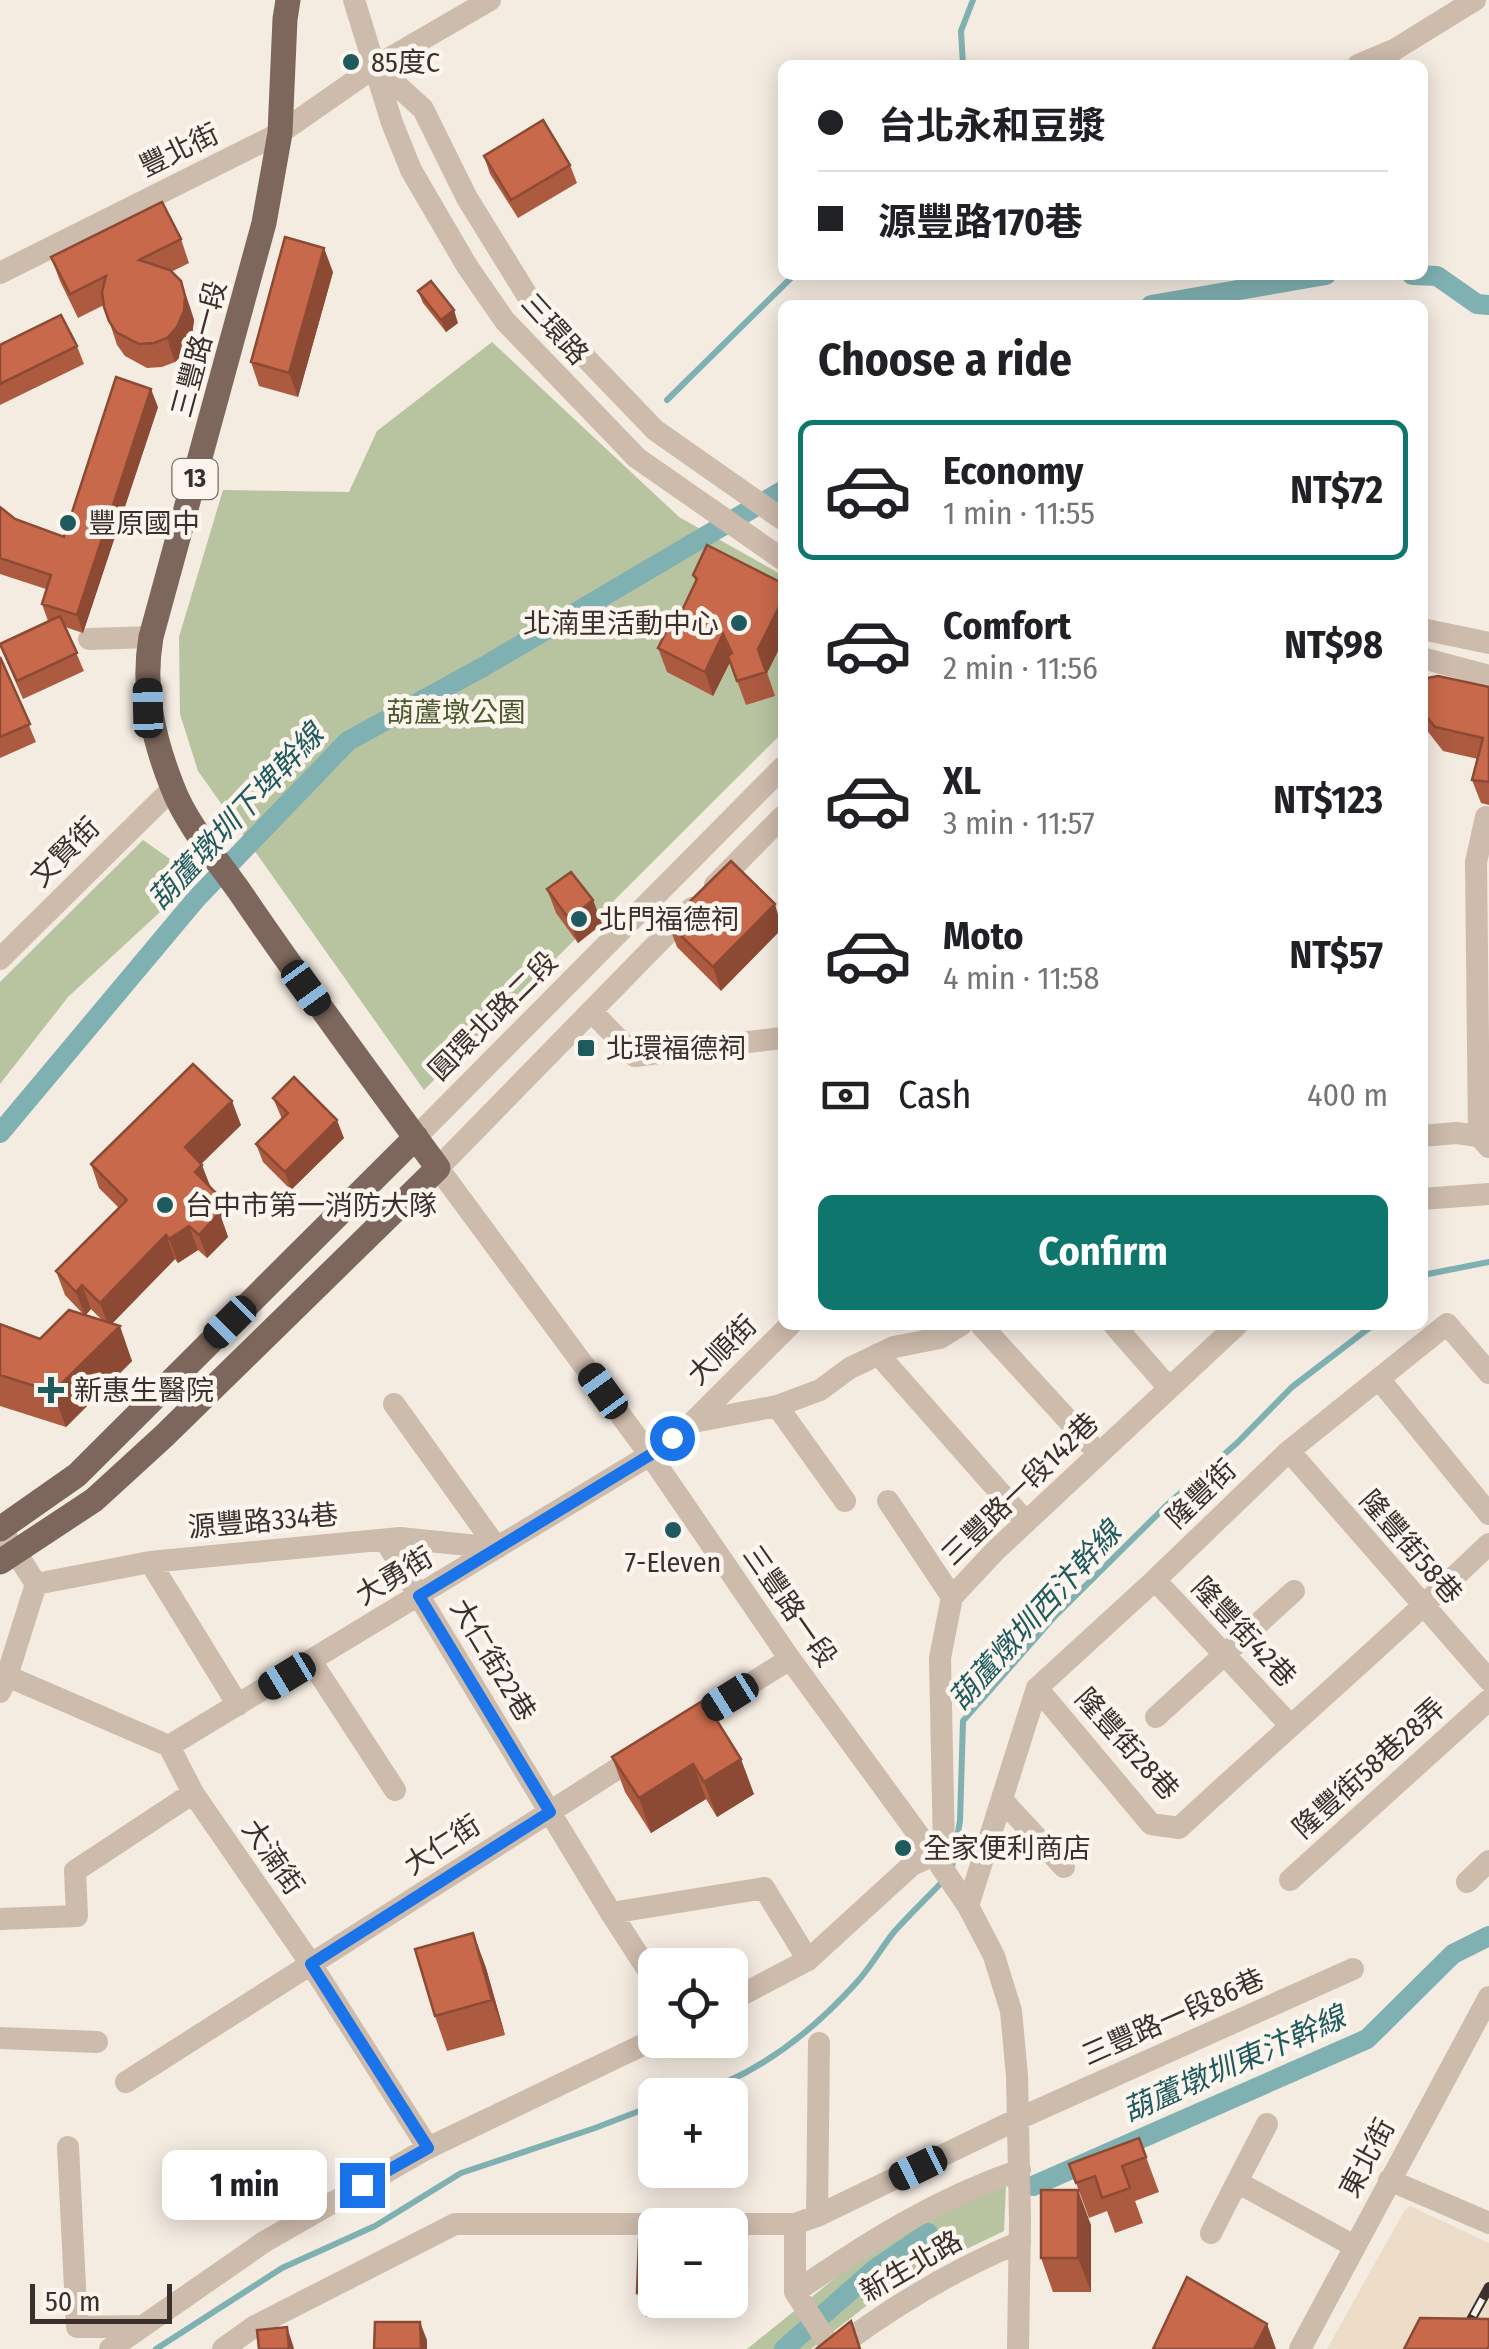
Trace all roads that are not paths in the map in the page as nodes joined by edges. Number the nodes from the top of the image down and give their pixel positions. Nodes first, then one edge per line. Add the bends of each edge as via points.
1 (288, 0) edge
2 (354, 0) edge
3 (490, 0) edge
4 (1475, 0) edge
5 (1370, 60) edge
6 (376, 66) junction
7 (280, 134) junction
8 (0, 273) edge
9 (530, 300) junction
10 (505, 321) junction
11 (778, 516) edge
12 (778, 555) edge
13 (1431, 630) edge
14 (151, 637) junction
15 (89, 639) dead end
16 (1489, 643) edge
17 (1428, 657) edge
18 (1428, 666) edge
19 (1489, 676) edge
20 (778, 772) edge
21 (172, 789) junction
22 (1486, 817) dead end
23 (778, 820) edge
24 (0, 959) edge
25 (591, 1011) junction
26 (778, 1038) edge
27 (1428, 1135) edge
28 (416, 1138) junction
29 (1484, 1141) edge
30 (438, 1168) junction
31 (1489, 1194) edge
32 (1428, 1199) edge
33 (785, 1330) edge
34 (953, 1330) edge
35 (986, 1330) edge
36 (1118, 1330) edge
37 (1232, 1330) edge
38 (1480, 1346) edge
39 (878, 1354) junction
40 (1489, 1373) edge
41 (1379, 1379) junction
42 (1169, 1388) junction
43 (394, 1404) dead end
44 (777, 1406) junction
45 (694, 1422) junction
46 (1289, 1451) junction
47 (1099, 1454) junction
48 (650, 1455) junction
49 (845, 1500) dead end
50 (888, 1500) dead end
51 (1489, 1514) edge
52 (1026, 1522) junction
53 (0, 1529) edge
54 (386, 1540) junction
55 (1489, 1544) edge
56 (497, 1548) junction
57 (8, 1557) edge
58 (150, 1562) junction
59 (1155, 1580) junction
60 (36, 1584) junction
61 (1294, 1591) dead end
62 (419, 1596) junction
63 (952, 1597) junction
64 (1424, 1607) junction
65 (1225, 1654) junction
66 (790, 1659) junction
67 (311, 1661) junction
68 (1489, 1680) edge
69 (4, 1684) edge
70 (1037, 1688) junction
71 (1489, 1700) edge
72 (238, 1705) junction
73 (1156, 1717) dead end
74 (1290, 1725) junction
75 (169, 1746) junction
76 (396, 1790) dead end
77 (193, 1794) junction
78 (1002, 1800) junction
79 (550, 1812) junction
80 (934, 1856) junction
81 (1489, 1861) edge
82 (1064, 1867) dead end
83 (1290, 1880) dead end
84 (1466, 1882) dead end
85 (968, 1906) junction
86 (611, 1912) junction
87 (0, 1919) edge
88 (638, 1954) edge
89 (808, 1960) junction
90 (311, 1964) junction
91 (1353, 1969) dead end
92 (748, 1992) edge
93 (1489, 1997) edge
94 (0, 2038) edge
95 (97, 2042) dead end
96 (819, 2044) dead end
97 (638, 2047) edge
98 (126, 2082) dead end
99 (1018, 2118) junction
100 (1267, 2124) dead end
101 (68, 2147) dead end
102 (428, 2148) junction
103 (1020, 2170) junction
104 (1389, 2180) junction
105 (1237, 2182) junction
106 (806, 2220) junction
107 (1489, 2223) edge
108 (1210, 2232) dead end
109 (1020, 2242) junction
110 (1354, 2246) junction
111 (798, 2295) junction
112 (144, 2326) junction
113 (832, 2347) edge
114 (110, 2349) edge
115 (223, 2349) edge
116 (1018, 2349) edge
117 (1300, 2349) edge

1 - 7 main road, 三豐路一段 / 13
2 - 6 street, 三環路
3 - 6 street, 豐北街
4 - 5 street
6 - 7 street, 豐北街
6 - 9 street, 三環路 via 424,109 467,198
6 - 10 street, 三環路 via 411,170
7 - 8 street, 豐北街
7 - 14 main road, 三豐路一段 / 13 via 264,223
9 - 10 street
9 - 11 street, 三環路 via 655,430
10 - 12 street, 三環路 via 636,458
13 - 16 street
13 - 17 street
14 - 15 street
14 - 21 main road, 三豐路一段 / 13 via 148,708
18 - 19 street
20 - 28 street, 圓環北路二段
21 - 24 street, 文賢街
21 - 28 main road, 三豐路一段 / 13
22 - 29 street via 1476,862
23 - 25 street
25 - 26 street via 635,1056
25 - 30 street
27 - 29 street via 1456,1133
28 - 30 main road, 三豐路一段 / 13
28 - 53 main road via 78,1475
30 - 48 street, 三豐路一段
30 - 57 main road via 94,1500
31 - 32 street
33 - 45 street, 大順街
34 - 39 street
35 - 47 street
36 - 42 street
37 - 42 street, 三豐路一段142巷
38 - 40 street, 隆豐街
38 - 41 street, 隆豐街 via 1447,1324
39 - 44 street via 820,1390
39 - 52 street
41 - 46 street, 隆豐街
41 - 51 street
42 - 47 street, 三豐路一段142巷
43 - 56 street
44 - 45 street
44 - 49 street
45 - 48 street, 大順街
46 - 59 street, 隆豐街
46 - 64 street, 隆豐街58巷
47 - 52 street, 三豐路一段142巷
48 - 56 street, 大勇街
48 - 66 street, 三豐路一段
50 - 63 street
52 - 63 street, 三豐路一段142巷
53 - 57 street
54 - 56 street, 源豐路334巷
54 - 58 street, 源豐路334巷
54 - 62 street, 大仁街22巷
55 - 64 street
56 - 62 street, 大勇街
57 - 60 street
58 - 60 street, 源豐路334巷
58 - 72 street
59 - 65 street, 隆豐街42巷
59 - 70 street, 隆豐街
60 - 69 street
61 - 65 street
62 - 67 street, 大勇街
62 - 79 street, 大仁街22巷
63 - 80 street, 三豐路一段142巷 via 940,1658 944,1850
64 - 68 street, 隆豐街58巷
64 - 74 street
65 - 73 street
65 - 74 street, 隆豐街42巷
66 - 79 street, 大仁街
66 - 80 street, 三豐路一段
67 - 72 street, 大勇街
67 - 76 street
69 - 75 street
70 - 74 street, 隆豐街28巷 via 1151,1824 1179,1828
70 - 78 street
71 - 83 street, 隆豐街58巷28弄
72 - 75 street, 大勇街
75 - 77 street, 大湳街
77 - 87 street via 76,1871 77,1916
77 - 90 street, 大湳街
78 - 82 street
78 - 85 street
79 - 86 street, 大仁街22巷
79 - 90 street, 大仁街
80 - 85 street, 三豐路一段
80 - 89 street via 912,1865
81 - 84 street
85 - 99 street, 三豐路一段 via 994,1956 1010,2011
86 - 88 street, 大仁街22巷
86 - 89 street via 764,1888
89 - 92 street
90 - 98 street, 大仁街
90 - 102 street, 大湳街
91 - 99 street, 三豐路一段86巷
93 - 104 street, 東北街
94 - 95 street
96 - 106 street
97 - 102 street
99 - 103 street, 三豐路一段
99 - 106 street, 三豐路一段86巷
100 - 105 street
101 - 112 street via 76,2327
102 - 112 street via 264,2242
103 - 109 street, 三豐路一段
103 - 111 street, 新生北路 via 922,2211
104 - 107 street
104 - 110 street, 東北街
105 - 108 street
105 - 110 street
106 - 111 street
106 - 115 street via 455,2224 255,2326
109 - 113 street, 新生北路 via 922,2290
109 - 116 street, 三豐路一段
110 - 117 street, 東北街
111 - 113 street
112 - 114 street

